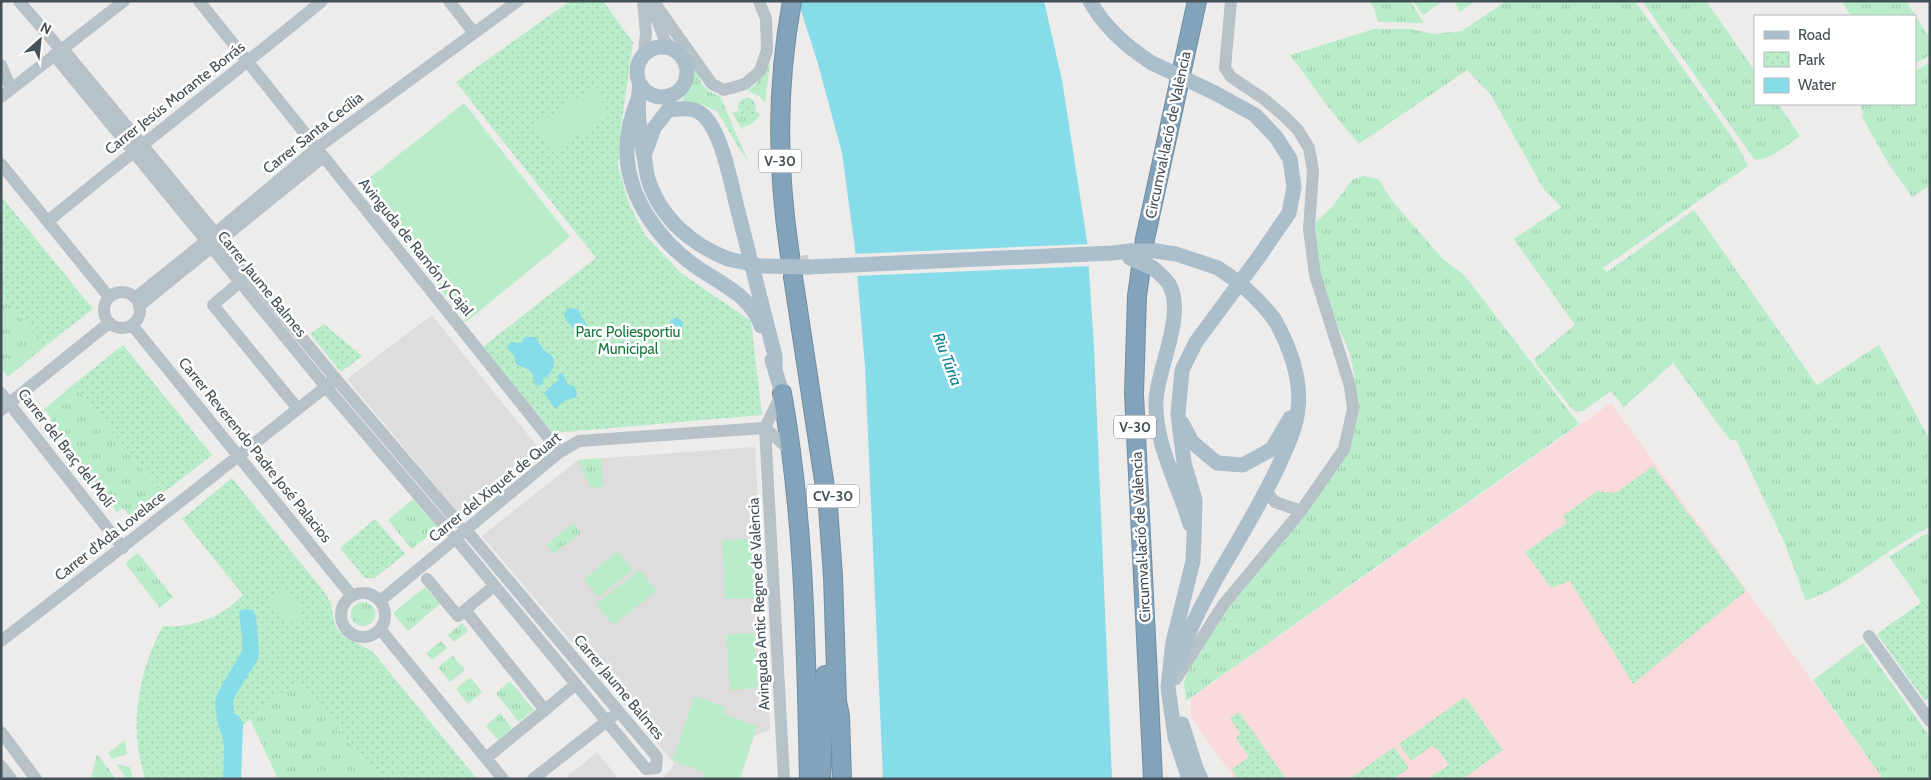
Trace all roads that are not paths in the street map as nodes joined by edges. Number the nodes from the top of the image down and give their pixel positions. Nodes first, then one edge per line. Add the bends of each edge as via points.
1 (19, 1) edge
2 (124, 1) edge
3 (199, 1) edge
4 (322, 1) edge
5 (449, 1) edge
6 (518, 1) edge
7 (647, 1) edge
8 (759, 1) edge
9 (792, 1) edge
10 (801, 1) edge
11 (1090, 1) edge
12 (1197, 1) edge
13 (1231, 1) edge
14 (474, 33) junction
15 (672, 49) junction
16 (59, 51) junction
17 (644, 54) junction
18 (249, 61) junction
19 (692, 64) junction
20 (1, 65) edge
21 (787, 67) junction
22 (639, 92) junction
23 (6, 93) edge
24 (660, 97) junction
25 (137, 148) junction
26 (320, 152) junction
27 (644, 156) junction
28 (1, 164) edge
29 (48, 221) junction
30 (214, 240) junction
31 (1130, 254) junction
32 (799, 266) junction
33 (240, 282) junction
34 (109, 297) junction
35 (137, 302) junction
36 (109, 323) junction
37 (132, 325) junction
38 (775, 370) junction
39 (1296, 374) junction
40 (331, 383) junction
41 (1, 393) edge
42 (782, 393) junction
43 (6, 407) edge
44 (298, 409) junction
45 (1178, 414) junction
46 (764, 428) junction
47 (560, 452) junction
48 (792, 452) junction
49 (238, 455) junction
50 (824, 487) junction
51 (1266, 492) junction
52 (1301, 511) junction
53 (462, 526) junction
54 (452, 534) junction
55 (1194, 538) junction
56 (123, 548) junction
57 (428, 579) dead end
58 (494, 586) junction
59 (352, 596) junction
60 (380, 601) junction
61 (465, 610) junction
62 (380, 629) junction
63 (1869, 636) dead end
64 (1, 641) edge
65 (1176, 679) junction
66 (576, 684) junction
67 (545, 710) junction
68 (619, 712) junction
69 (1928, 714) edge
70 (840, 716) junction
71 (608, 722) junction
72 (1, 732) edge
73 (486, 758) junction
74 (1, 766) edge
75 (11, 779) edge
76 (36, 779) edge
77 (503, 779) edge
78 (533, 779) edge
79 (784, 779) edge
80 (809, 779) edge
81 (821, 779) edge
82 (842, 779) edge
83 (1153, 779) edge
84 (1188, 779) edge
85 (1201, 779) edge

1 - 16 street, Carrer Jaume Balmes
2 - 16 street
3 - 18 street, Avinguda de Ramón y Cajal
4 - 18 street, Carrer Jesús Morante Borrás
5 - 14 street
6 - 14 street, Carrer Santa Cecília
7 - 15 street via 664,41
7 - 17 street
7 - 19 street via 656,4
8 - 19 street via 766,19 767,50 760,70 745,84 724,90 712,84
9 - 21 highway
10 - 21 highway, CV-30
11 - 45 main road, bridge via 1098,16 1130,49 1255,114 1290,159 1294,187 1289,213 1196,342 1182,370
12 - 83 highway, Circumval·lació de València / V-30 via 1145,239 1137,296 1134,394
13 - 52 street via 1225,68 1231,77 1284,116 1309,148 1313,171 1309,229 1315,275 1350,386 1352,409 1344,448
14 - 26 street, Carrer Santa Cecília
15 - 17 main road via 657,47
15 - 19 main road
16 - 23 street
16 - 25 street, Carrer Jaume Balmes
17 - 22 main road via 637,66
18 - 25 street, Carrer Jesús Morante Borrás
18 - 26 street, Avinguda de Ramón y Cajal
19 - 24 main road via 682,87 669,96
20 - 23 street
21 - 32 highway, CV-30 via 790,191
22 - 24 main road
22 - 27 main road via 640,142
22 - 38 main road via 632,113 626,154 629,173 644,210 680,254 749,303 758,318
24 - 27 main road via 650,117
25 - 29 street, Carrer Jesús Morante Borrás
25 - 30 street, Carrer Jaume Balmes
26 - 30 street, Carrer Santa Cecília
26 - 47 street, Avinguda de Ramón y Cajal
27 - 32 main road, bridge via 655,196 672,221 692,241 728,259 761,266
27 - 38 main road via 654,128 668,110 697,110 711,125 735,199 772,346
28 - 29 street
29 - 34 street
30 - 33 street, Carrer Jaume Balmes
30 - 35 street, Carrer Santa Cecília
30 - 40 street, Carrer Jaume Balmes
31 - 32 main road
31 - 39 main road, bridge via 1156,251 1176,254 1218,268 1235,279 1274,319 1284,336
31 - 55 main road, bridge via 1153,268 1169,285 1174,310 1156,400 1157,416 1163,448
32 - 50 highway
32 - 70 highway, CV-30 via 816,358 834,508 840,606
33 - 40 street, Carrer Jaume Balmes
33 - 44 street via 213,305
34 - 35 street via 125,292
34 - 36 street via 103,310
35 - 37 street via 139,316
36 - 37 street via 123,329
36 - 43 street
37 - 49 street, Carrer Reverendo Padre José Palacios
38 - 42 main road
39 - 45 main road via 1290,420 1272,449 1243,465 1217,463 1192,442
39 - 51 main road via 1298,409 1290,440
40 - 44 street, Carrer d'Ada Lovelace
40 - 53 street, Carrer Jaume Balmes
40 - 54 street, Carrer Jaume Balmes
41 - 43 street, Carrer del Braç del Molí
42 - 46 street
42 - 48 highway
43 - 56 street, Carrer del Braç del Molí
44 - 49 street, Carrer d'Ada Lovelace
45 - 55 main road via 1184,463 1195,500
46 - 47 street, Carrer del Xiquet de Quart via 579,441
46 - 48 street
46 - 79 street, Avinguda Antic Regne de València
47 - 53 street, Carrer del Xiquet de Quart
48 - 80 highway via 801,537
49 - 56 street, Carrer d'Ada Lovelace
49 - 59 street, Carrer Reverendo Padre José Palacios
50 - 70 highway via 831,546
50 - 81 highway via 826,614
51 - 52 street via 1276,502
51 - 65 main road via 1203,604 1183,646
52 - 65 street via 1223,605
53 - 54 street, Carrer del Xiquet de Quart
53 - 68 street, Carrer Jaume Balmes
54 - 58 street, Carrer Jaume Balmes
54 - 60 street, Carrer del Xiquet de Quart
55 - 84 main road via 1193,561 1173,642 1168,687 1174,737
56 - 64 street, Carrer d'Ada Lovelace
57 - 61 street via 458,616
58 - 61 street
58 - 66 street, Carrer Jaume Balmes
59 - 60 street via 370,594
59 - 62 street via 342,607 342,622 346,629 359,637 367,637
60 - 62 street via 385,618
61 - 67 street
62 - 73 street
63 - 69 street
65 - 85 main road via 1177,706
66 - 67 street
66 - 71 street, Carrer Jaume Balmes
67 - 73 street
68 - 71 street
68 - 71 street, Carrer Jaume Balmes via 657,758 656,768 646,769
70 - 82 highway
71 - 78 street
72 - 76 street
73 - 77 street
74 - 75 street

